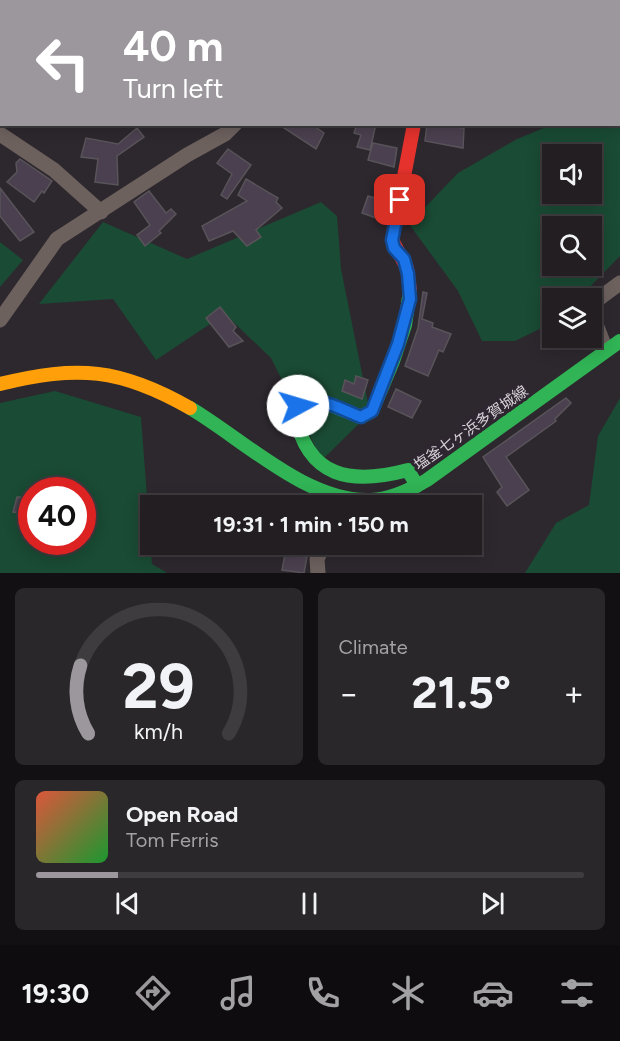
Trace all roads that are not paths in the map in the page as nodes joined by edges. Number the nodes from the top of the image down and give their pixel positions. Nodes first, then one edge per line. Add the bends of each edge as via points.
1 (233, 126) edge
2 (414, 126) edge
3 (0, 134) edge
4 (100, 212) junction
5 (620, 283) edge
6 (0, 320) edge
7 (620, 341) edge
8 (606, 350) junction
9 (0, 384) edge
10 (417, 486) junction
11 (341, 495) edge
12 (400, 495) edge
13 (319, 555) edge
14 (318, 573) edge

1 - 4 street
2 - 10 main road via 392,240 404,259 410,299 398,344 372,411 361,417 315,399 303,401 295,413 306,444 331,472 351,478 377,478 408,470
3 - 4 street via 54,170
4 - 6 street via 57,239
5 - 8 street via 597,300 592,314
7 - 8 main road, 塩釜七ヶ浜多賀城線
8 - 10 main road, 塩釜七ヶ浜多賀城線
9 - 11 main road, 塩釜七ヶ浜多賀城線 via 62,371 117,376 170,397 299,480
10 - 12 main road, 塩釜七ヶ浜多賀城線
13 - 14 street

